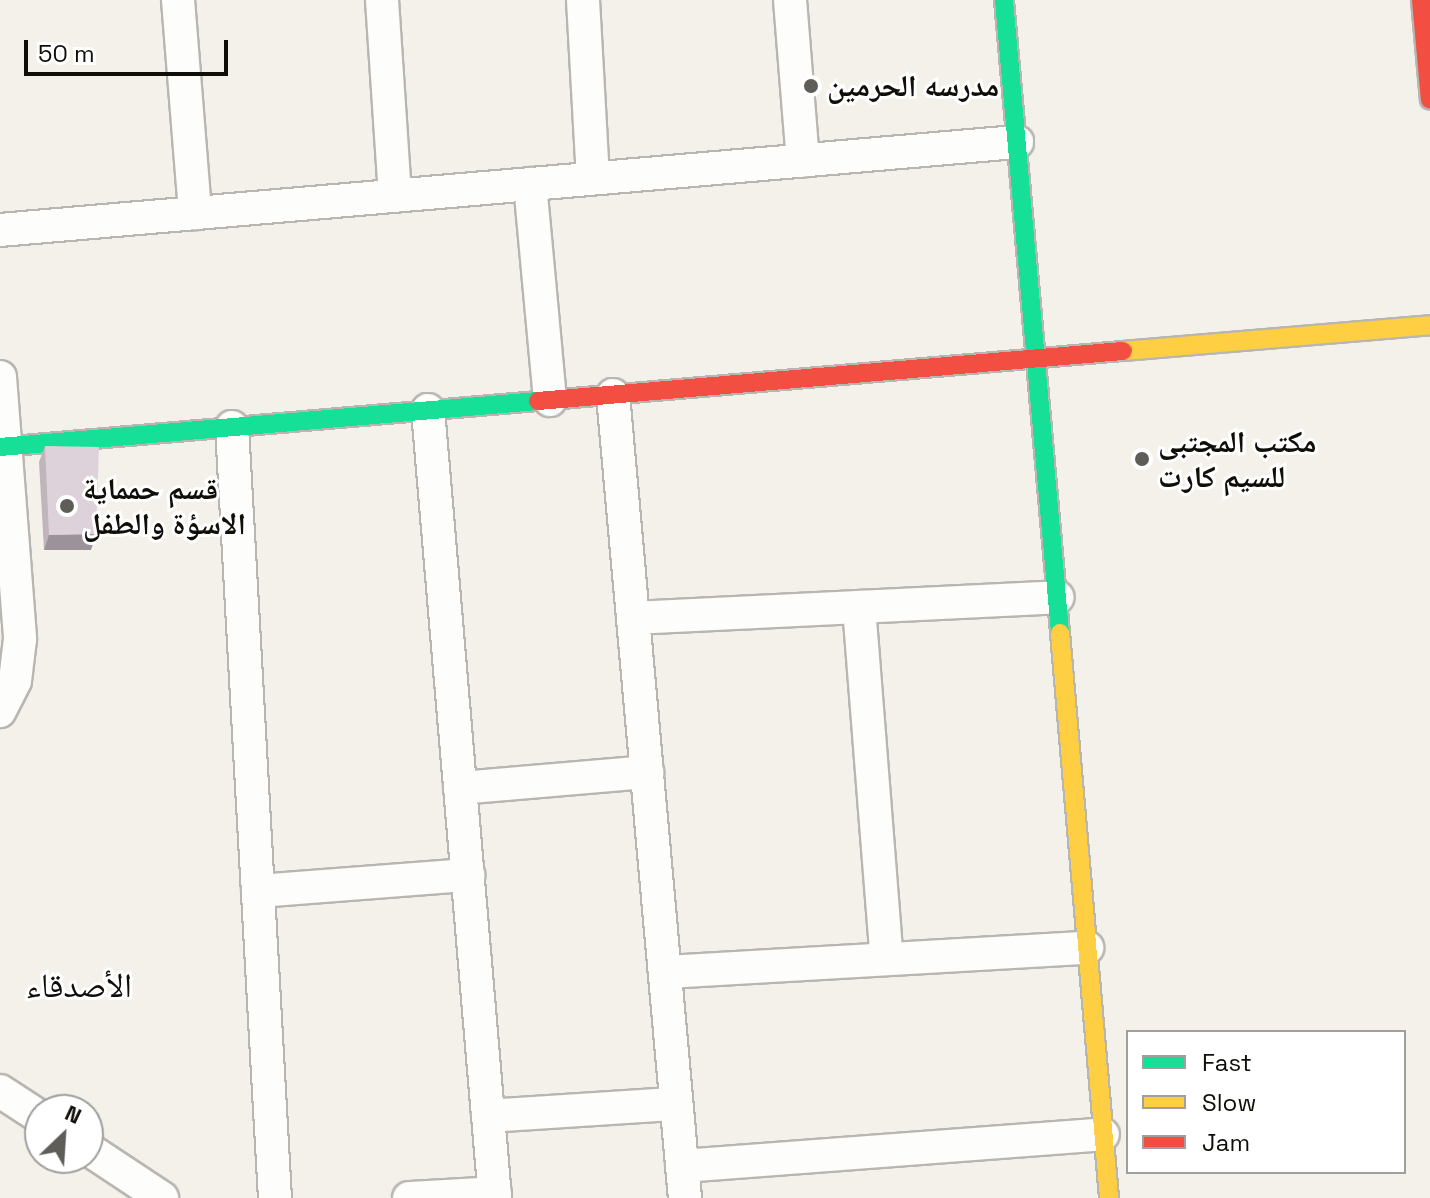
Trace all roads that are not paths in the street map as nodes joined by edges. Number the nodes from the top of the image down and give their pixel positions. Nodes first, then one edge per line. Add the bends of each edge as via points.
1 (178, 0) edge
2 (382, 0) edge
3 (583, 0) edge
4 (790, 0) edge
5 (1004, 0) edge
6 (1421, 0) edge
7 (1430, 100) edge
8 (1017, 142) junction
9 (803, 160) junction
10 (593, 178) junction
11 (530, 184) junction
12 (395, 196) junction
13 (195, 213) junction
14 (0, 230) edge
15 (1430, 325) edge
16 (1036, 359) junction
17 (0, 377) edge
18 (613, 395) junction
19 (550, 400) junction
20 (428, 410) junction
21 (232, 427) junction
22 (2, 446) edge
23 (1057, 597) junction
24 (859, 607) junction
25 (633, 618) junction
26 (0, 711) edge
27 (647, 772) junction
28 (460, 788) junction
29 (468, 875) junction
30 (258, 891) junction
31 (1087, 948) junction
32 (887, 959) junction
33 (665, 972) junction
34 (0, 1091) edge
35 (676, 1104) junction
36 (24, 1107) edge
37 (488, 1116) junction
38 (1103, 1134) junction
39 (104, 1160) edge
40 (684, 1182) edge
41 (495, 1195) edge
42 (162, 1198) edge
43 (275, 1198) edge
44 (409, 1198) edge
45 (1109, 1198) edge

1 - 13 street
2 - 12 street
3 - 10 street
4 - 9 street
5 - 8 main road
6 - 7 main road
8 - 9 street
8 - 16 main road
9 - 10 street
10 - 11 street
11 - 12 street
11 - 19 street
12 - 13 street
13 - 14 street
15 - 16 main road
16 - 18 main road
16 - 23 main road
17 - 22 street
18 - 19 main road
18 - 25 street
19 - 20 main road
20 - 21 main road
20 - 28 street
21 - 22 main road
21 - 30 street
22 - 26 street via 20,639 15,681
23 - 24 street
23 - 31 main road
24 - 25 street
24 - 32 street
25 - 27 street
27 - 28 street
27 - 33 street
28 - 29 street
29 - 30 street
29 - 37 street
30 - 43 street
31 - 32 street
31 - 38 main road
32 - 33 street
33 - 35 street
34 - 36 street
35 - 37 street
35 - 40 street
37 - 41 street
38 - 40 street
38 - 45 main road
39 - 42 street
41 - 44 street

